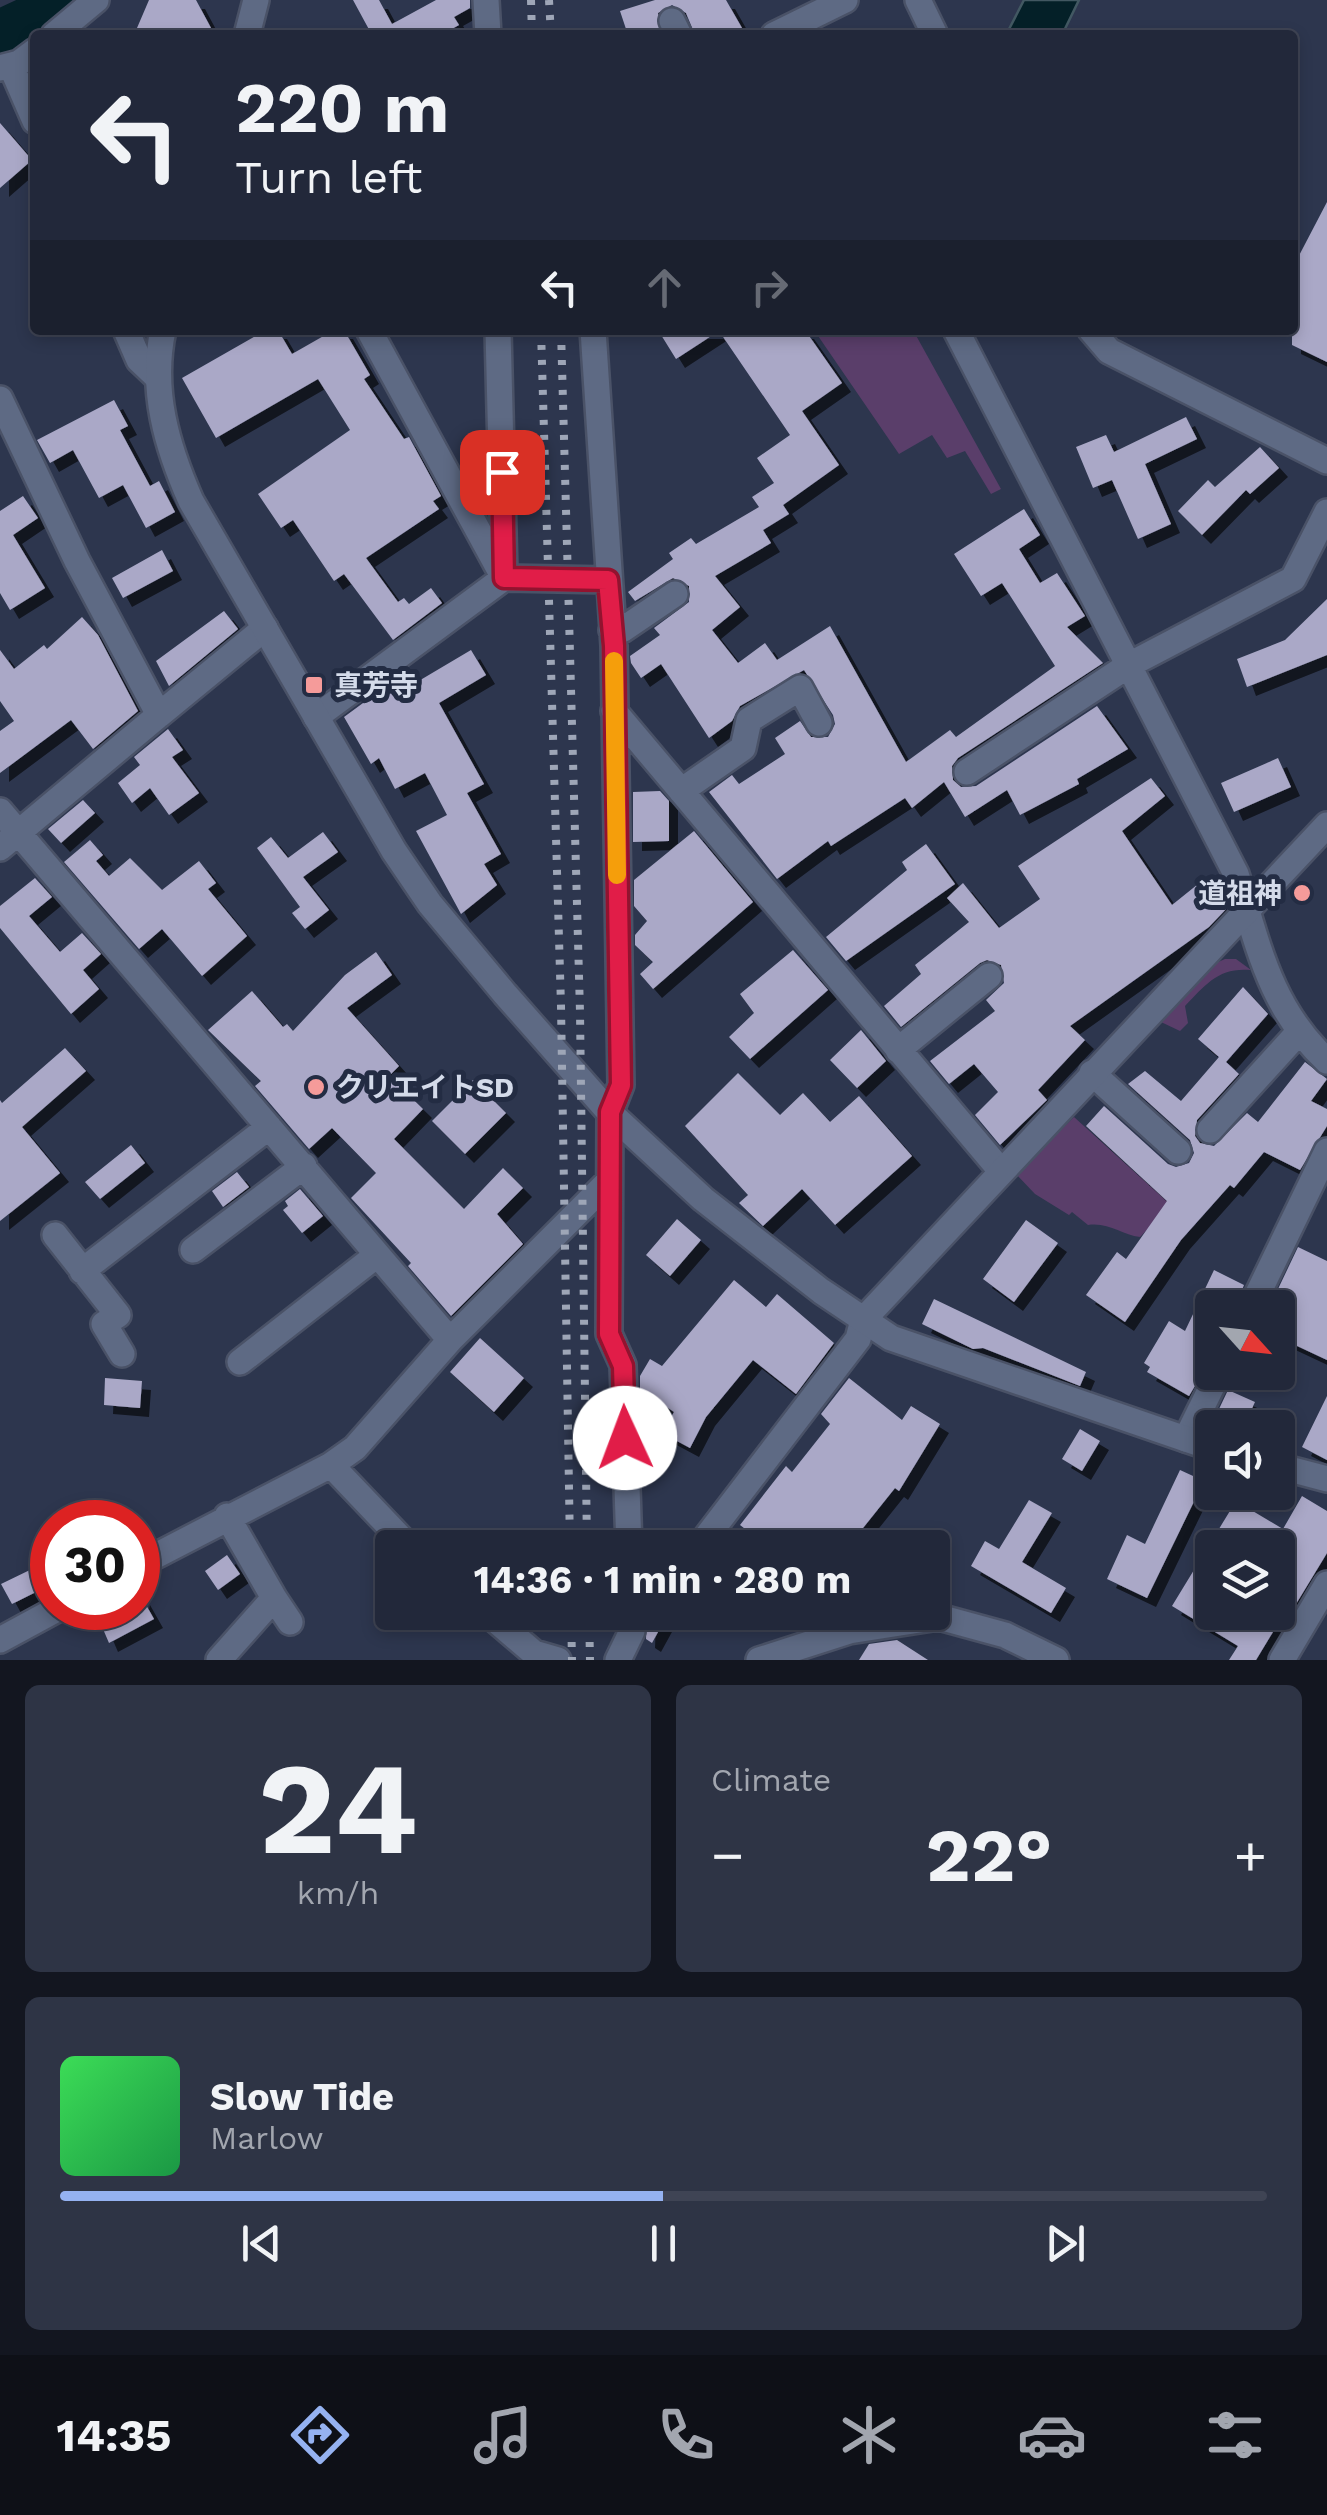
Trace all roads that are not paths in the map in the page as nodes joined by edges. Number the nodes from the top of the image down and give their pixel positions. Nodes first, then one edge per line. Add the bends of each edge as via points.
1 (96, 0) edge
2 (256, 0) edge
3 (486, 0) edge
4 (845, 0) edge
5 (918, 0) edge
6 (790, 23) edge
7 (60, 30) edge
8 (248, 30) edge
9 (488, 30) edge
10 (933, 30) edge
11 (30, 53) edge
12 (5, 67) edge
13 (30, 112) edge
14 (128, 335) edge
15 (162, 335) edge
16 (372, 335) edge
17 (498, 335) edge
18 (593, 335) edge
19 (959, 335) edge
20 (1095, 335) edge
21 (158, 378) junction
22 (0, 400) edge
23 (1327, 461) edge
24 (1327, 512) edge
25 (504, 578) junction
26 (608, 580) junction
27 (675, 594) dead end
28 (264, 628) junction
29 (612, 630) junction
30 (1129, 665) junction
31 (614, 710) junction
32 (159, 715) junction
33 (316, 717) junction
34 (819, 723) dead end
35 (967, 772) dead end
36 (681, 791) junction
37 (0, 811) edge
38 (1327, 825) edge
39 (9, 840) edge
40 (1247, 910) junction
41 (989, 976) dead end
42 (1298, 1033) junction
43 (898, 1050) junction
44 (1327, 1060) edge
45 (1092, 1072) junction
46 (610, 1112) junction
47 (269, 1126) junction
48 (1210, 1130) dead end
49 (1327, 1150) edge
50 (1178, 1151) dead end
51 (304, 1166) junction
52 (1000, 1170) junction
53 (609, 1181) junction
54 (55, 1235) dead end
55 (192, 1250) dead end
56 (377, 1255) junction
57 (82, 1271) junction
58 (1259, 1290) edge
59 (863, 1320) junction
60 (450, 1340) junction
61 (122, 1354) dead end
62 (240, 1362) dead end
63 (1210, 1390) edge
64 (1186, 1439) junction
65 (1195, 1442) edge
66 (331, 1465) junction
67 (1295, 1471) edge
68 (1327, 1479) edge
69 (227, 1516) junction
70 (393, 1530) edge
71 (628, 1530) edge
72 (714, 1530) edge
73 (160, 1553) edge
74 (1327, 1584) edge
75 (274, 1598) junction
76 (290, 1622) dead end
77 (30, 1624) edge
78 (507, 1630) edge
79 (632, 1630) edge
80 (0, 1640) edge
81 (218, 1660) edge
82 (558, 1660) edge
83 (618, 1660) edge
84 (759, 1660) edge
85 (1056, 1660) edge
86 (1282, 1660) edge

1 - 7 street
2 - 8 street
3 - 9 street
4 - 6 street
5 - 10 street
11 - 12 street
12 - 13 street
14 - 21 street via 138,360
15 - 21 street
16 - 25 street
17 - 25 street
18 - 26 street
19 - 30 street
20 - 23 street via 1109,351
21 - 28 street via 172,459
22 - 32 street
24 - 30 street via 1293,579
25 - 26 street
25 - 33 street
26 - 29 street
27 - 29 street
28 - 32 street
28 - 33 street
29 - 31 street
30 - 35 street
30 - 40 street via 1236,874
31 - 36 street
31 - 46 street via 621,1085
32 - 39 street
33 - 46 street via 430,904
34 - 36 street via 800,688 749,720 743,748
36 - 43 street
37 - 39 street
38 - 40 street
39 - 47 street
40 - 42 street via 1257,954
40 - 45 street
41 - 43 street
42 - 44 street
42 - 48 street
43 - 52 street
45 - 50 street
45 - 52 street
46 - 53 street
46 - 59 street via 703,1199
47 - 51 street
47 - 57 street
49 - 58 street
51 - 55 street
51 - 56 street
52 - 59 street
53 - 60 street
53 - 71 street via 609,1334 623,1366
54 - 57 street
56 - 60 street
56 - 62 street via 269,1352
57 - 61 street via 118,1315 104,1324
59 - 64 street via 909,1345
59 - 72 street via 858,1340 785,1451
60 - 66 street via 355,1448
63 - 64 street
64 - 65 street
66 - 69 street
66 - 70 street
67 - 68 street
69 - 73 street
69 - 75 street
74 - 86 street
75 - 76 street
75 - 81 street
77 - 80 street
78 - 82 street via 534,1653
79 - 83 street
84 - 85 street via 849,1631 939,1617

